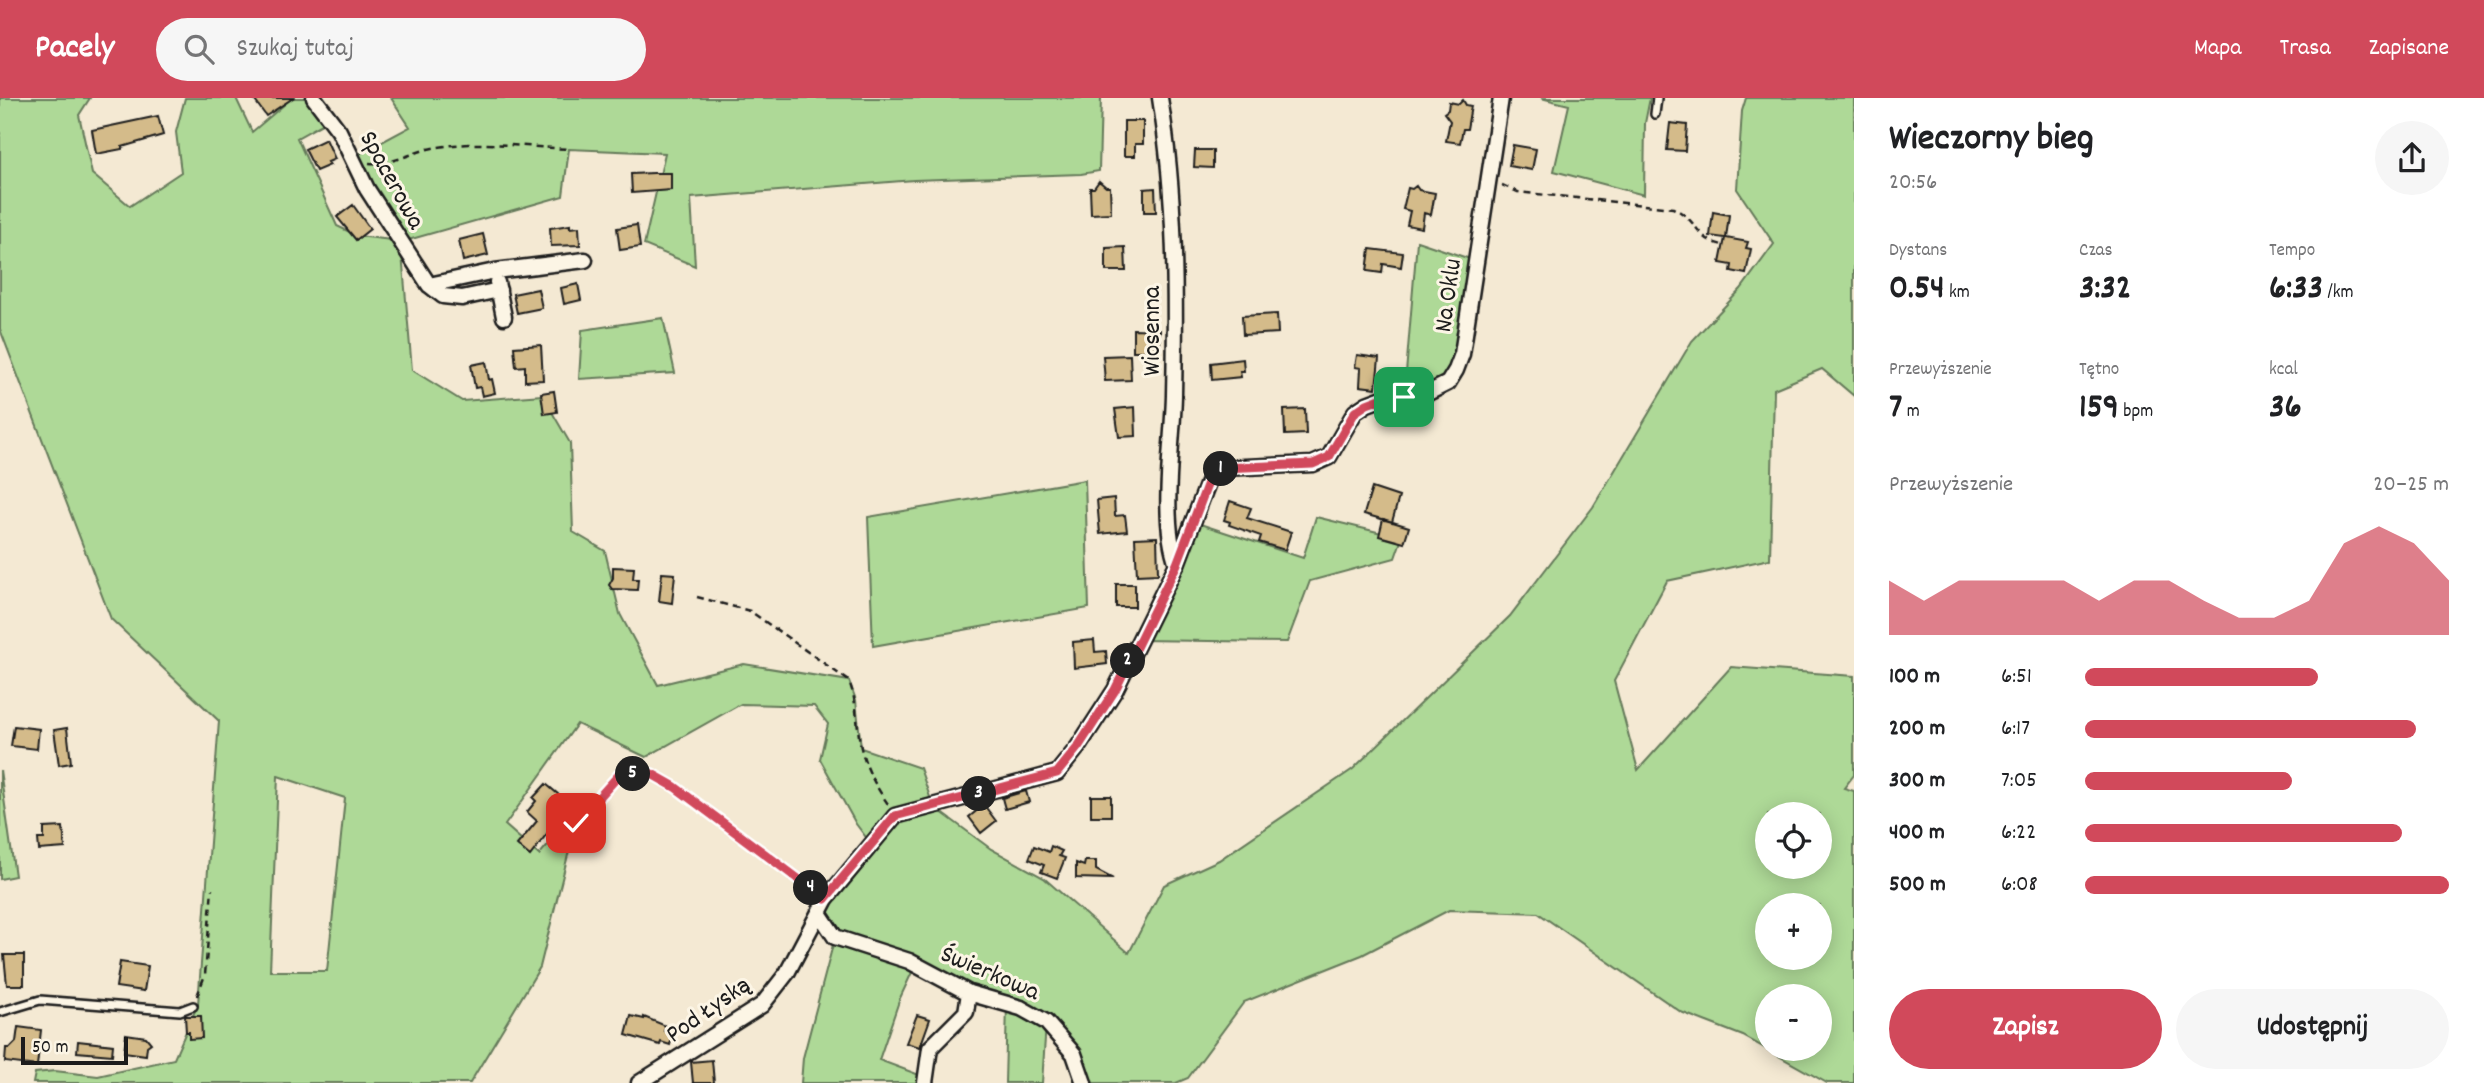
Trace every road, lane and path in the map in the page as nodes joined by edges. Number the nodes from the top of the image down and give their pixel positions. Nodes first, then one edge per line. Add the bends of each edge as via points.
1 (314, 98) edge
2 (1160, 98) edge
3 (1501, 98) edge
4 (1657, 98) edge
5 (1655, 114) dead end
6 (569, 149) dead end
7 (352, 158) junction
8 (1489, 173) junction
9 (1723, 245) dead end
10 (585, 260) dead end
11 (495, 271) junction
12 (429, 285) junction
13 (499, 289) junction
14 (504, 317) dead end
15 (1177, 564) junction
16 (697, 597) dead end
17 (895, 816) junction
18 (576, 823) dead end
19 (212, 889) dead end
20 (825, 899) junction
21 (820, 913) junction
22 (969, 993) junction
23 (193, 1006) joint
24 (0, 1012) edge
25 (639, 1083) edge
26 (925, 1083) edge
27 (1084, 1083) edge

1 - 7 street, Spacerowa via 340,131
2 - 15 street, Wiosenna via 1174,236 1170,491 1171,547
3 - 8 street, Na Oklu
4 - 5 lane
6 - 7 path via 479,144 436,147 381,165
7 - 12 street, Spacerowa via 366,189
8 - 9 path via 1518,192 1673,208 1689,217 1710,243
8 - 15 street, Na Oklu via 1462,354 1448,383 1430,392 1367,404 1355,412 1329,457 1313,464 1222,468 1209,480
10 - 11 street
11 - 12 street
11 - 13 street
12 - 13 street via 443,296 461,298
13 - 14 street
15 - 17 street via 1115,690 1057,773
16 - 17 path via 750,611 849,681 856,700 861,748 873,782
17 - 20 street, Pod Łyską
18 - 20 path via 619,775 652,774
19 - 23 path via 205,975
20 - 21 street, Pod Łyską
21 - 22 street, Świerkowa via 835,937 909,961
21 - 25 street, Pod Łyską via 762,1005
22 - 26 street via 967,1012 930,1048
22 - 27 street, Świerkowa via 1021,1008 1046,1022 1074,1054
23 - 24 lane via 180,1011 40,1000

